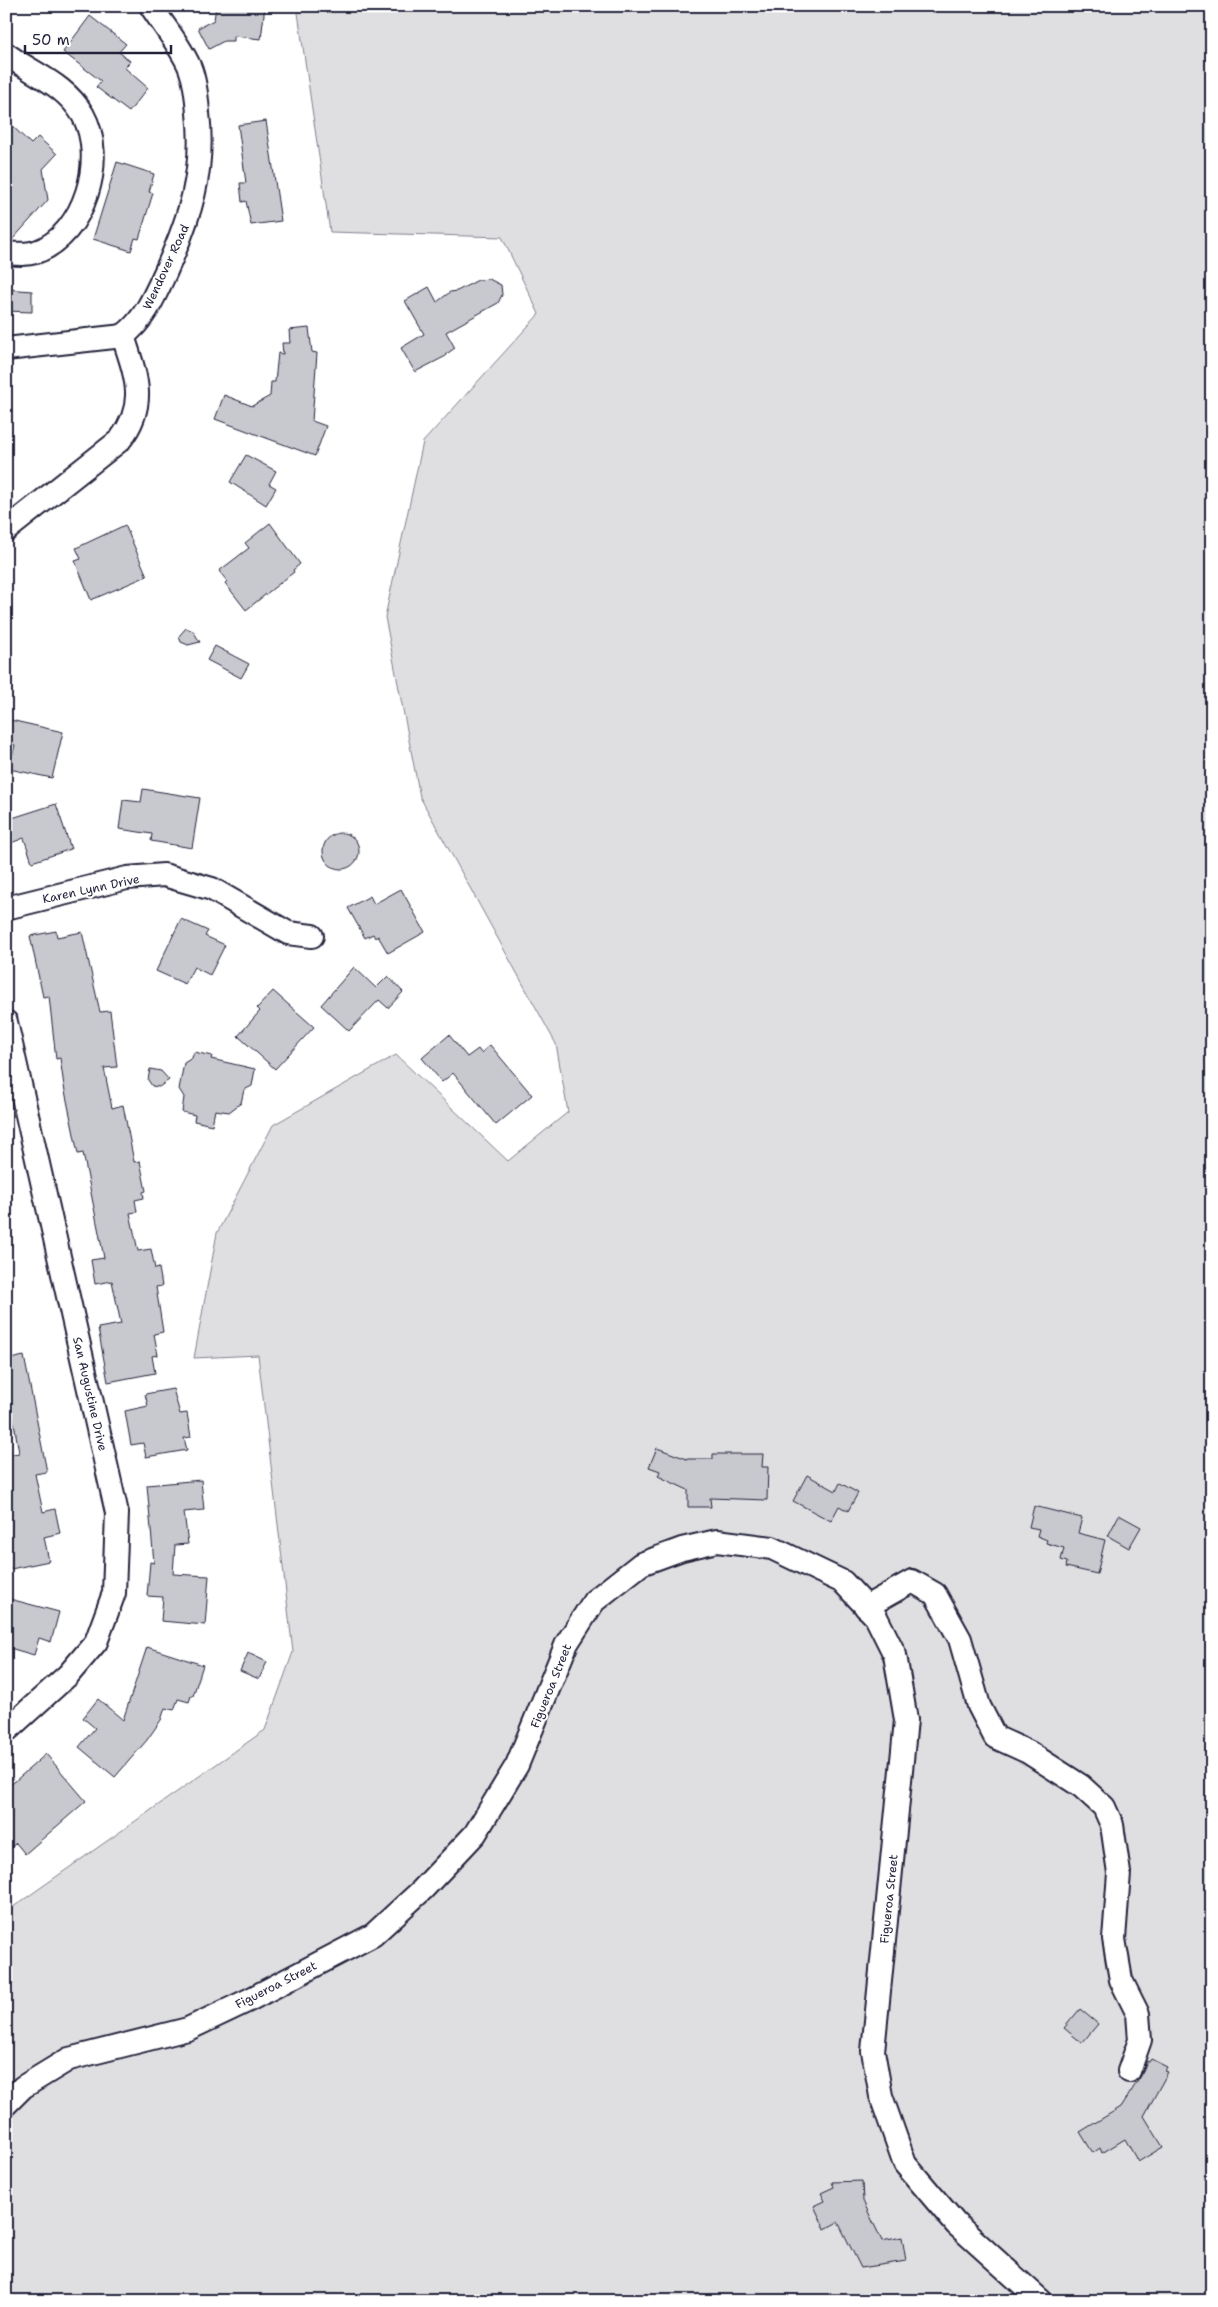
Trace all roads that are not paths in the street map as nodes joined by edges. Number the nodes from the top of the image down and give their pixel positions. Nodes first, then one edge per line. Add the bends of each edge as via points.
1 (151, 6) edge
2 (6, 54) edge
3 (6, 253) edge
4 (123, 336) junction
5 (6, 349) edge
6 (6, 530) edge
7 (6, 908) edge
8 (312, 936) dead end
9 (6, 1022) edge
10 (866, 1607) junction
11 (6, 1731) edge
12 (1129, 2071) dead end
13 (6, 2104) edge
14 (1041, 2301) edge

1 - 4 street, Wendover Road via 190,67 200,129 199,170 184,232 156,294 138,324
2 - 3 street via 71,98 90,131 93,147 93,163 83,201 68,228 52,244 37,252 22,255
4 - 5 street
4 - 6 street via 135,373 138,397 130,428 120,440
7 - 8 street, Karen Lynn Drive via 128,878 164,875 212,889 288,933
9 - 11 street, San Augustine Drive via 117,1513 117,1556 114,1593 96,1642 68,1674
10 - 12 street via 912,1581 935,1594 960,1640 979,1706 995,1736 1028,1752 1081,1786 1104,1807 1112,1825 1119,1873 1114,1939 1121,1980 1138,2014 1140,2040
10 - 13 street, Figueroa Street via 843,1582 772,1548 717,1541 641,1564 594,1601 567,1642 517,1765 475,1834 422,1890 372,1935 188,2029 69,2059 23,2087
10 - 14 street, Figueroa Street via 876,1618 895,1655 906,1720 873,2051 881,2096 905,2164 956,2224

